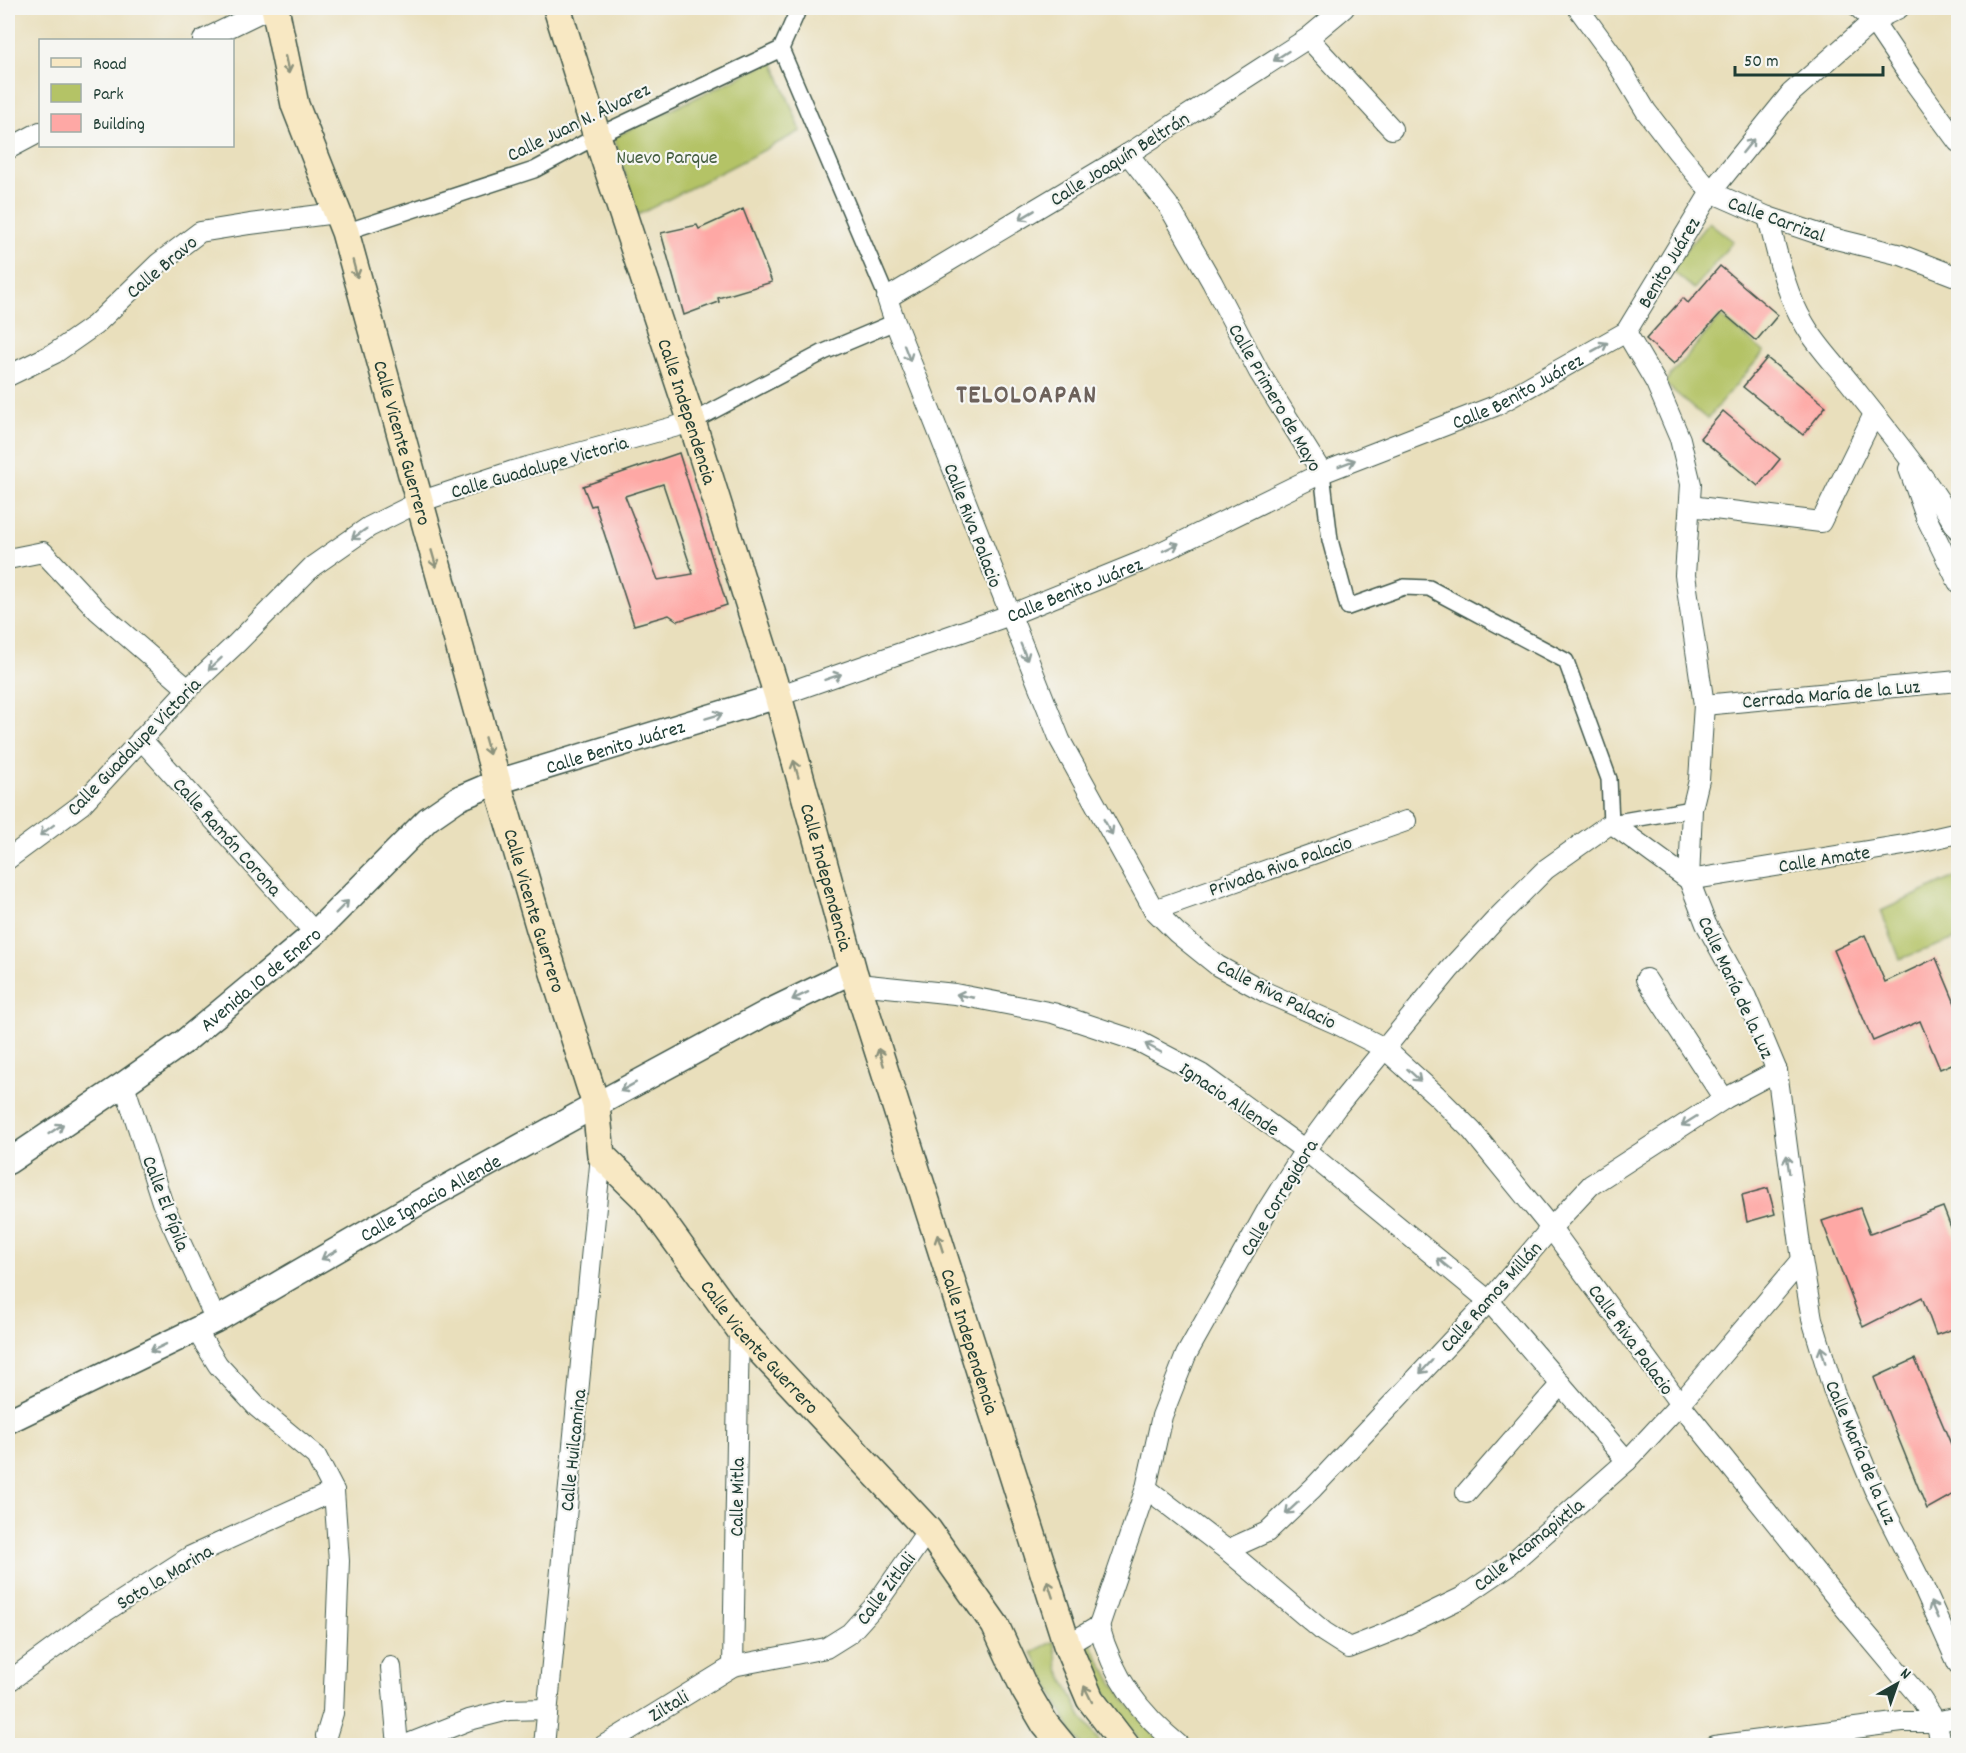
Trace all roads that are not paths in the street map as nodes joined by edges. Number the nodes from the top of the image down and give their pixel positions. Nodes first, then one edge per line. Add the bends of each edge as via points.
1 (269, 8) edge
2 (275, 8) edge
3 (557, 8) edge
4 (799, 8) edge
5 (1344, 8) edge
6 (1578, 8) edge
7 (1899, 8) edge
8 (1866, 14) edge
9 (1308, 38) junction
10 (205, 39) edge
11 (781, 49) junction
12 (1392, 129) dead end
13 (39, 133) edge
14 (597, 136) junction
15 (1959, 142) edge
16 (8, 149) edge
17 (1128, 154) junction
18 (1711, 192) junction
19 (1768, 217) junction
20 (341, 222) junction
21 (1959, 277) edge
22 (887, 298) junction
23 (895, 322) junction
24 (1626, 332) junction
25 (8, 376) edge
26 (1874, 414) junction
27 (692, 422) junction
28 (1901, 448) junction
29 (1322, 473) junction
30 (418, 502) junction
31 (1951, 502) edge
32 (1690, 506) junction
33 (1926, 517) junction
34 (1959, 530) edge
35 (8, 559) edge
36 (1959, 582) edge
37 (1010, 615) junction
38 (1959, 681) edge
39 (188, 689) junction
40 (778, 696) junction
41 (1704, 705) junction
42 (141, 740) junction
43 (497, 782) junction
44 (1692, 809) junction
45 (1406, 821) dead end
46 (1611, 823) junction
47 (1959, 833) edge
48 (8, 859) edge
49 (1689, 880) junction
50 (1154, 910) junction
51 (315, 933) junction
52 (855, 978) junction
53 (1646, 979) dead end
54 (1384, 1048) junction
55 (1777, 1071) junction
56 (124, 1084) junction
57 (1724, 1099) junction
58 (596, 1105) junction
59 (1305, 1150) junction
60 (601, 1155) junction
61 (8, 1162) edge
62 (1551, 1228) junction
63 (1802, 1260) junction
64 (1489, 1301) junction
65 (206, 1325) junction
66 (739, 1328) junction
67 (1561, 1384) junction
68 (1680, 1404) junction
69 (8, 1420) edge
70 (1627, 1461) junction
71 (1146, 1488) junction
72 (334, 1491) junction
73 (1466, 1493) dead end
74 (928, 1530) junction
75 (1227, 1550) junction
76 (1099, 1626) junction
77 (1067, 1645) junction
78 (1959, 1664) edge
79 (733, 1666) junction
80 (390, 1667) dead end
81 (8, 1682) edge
82 (548, 1709) junction
83 (1959, 1718) edge
84 (1936, 1722) junction
85 (326, 1736) dead end
86 (1123, 1742) edge
87 (401, 1746) edge
88 (544, 1746) edge
89 (603, 1746) edge
90 (1063, 1746) edge
91 (1180, 1746) edge
92 (1714, 1746) edge
93 (1942, 1746) edge

1 - 10 street
2 -> 20 main road, Calle Vicente Guerrero via 295,105
3 - 14 main road, Calle Independencia
4 - 11 street
5 - 9 street, Calle Joaquín Beltrán
6 - 18 street, Calle Carrizal via 1646,111
7 - 8 street, Benito Juárez
8 - 15 street
18 -> 8 street, Benito Juárez via 1791,93
9 - 12 street
9 -> 17 street, Calle Joaquín Beltrán
11 - 14 street, Calle Juan N. Álvarez
11 - 22 street, Calle Riva Palacio
13 - 16 street
14 - 20 street, Calle Juan N. Álvarez via 534,170
14 - 27 main road, Calle Independencia
17 -> 22 street, Calle Joaquín Beltrán
17 - 29 street, Calle Primero de Mayo via 1168,205 1259,372
18 - 19 street, Calle Carrizal
18 - 24 street, Benito Juárez
19 - 21 street, Calle Carrizal via 1901,255
19 - 26 street via 1805,326
20 - 25 street, Calle Bravo via 250,224 200,232 159,263 95,325 55,353
20 -> 30 main road, Calle Vicente Guerrero
22 - 23 street, Calle Riva Palacio
23 - 27 street, Calle Guadalupe Victoria via 824,352
23 -> 37 street, Calle Riva Palacio
29 -> 24 street, Calle Benito Juárez via 1495,406
24 - 32 street, Calle María de la Luz via 1656,383 1680,439 1691,484
26 - 28 street
26 - 32 street via 1821,522
27 - 30 street, Calle Guadalupe Victoria via 513,471
27 - 40 main road, Calle Independencia
28 - 31 street
28 - 33 street
37 -> 29 street, Calle Benito Juárez via 1143,561
29 - 46 street, Calle Primero de Mayo via 1330,540 1348,607 1404,587 1429,588 1566,661 1609,779
30 -> 39 street, Calle Guadalupe Victoria via 369,527 313,566
30 -> 43 main road, Calle Vicente Guerrero
31 - 33 street
31 - 34 street
32 - 41 street, Calle María de la Luz via 1685,575
33 - 36 street
35 - 39 street via 43,552 98,611
40 -> 37 street, Calle Benito Juárez
37 -> 50 street, Calle Riva Palacio via 1060,740
38 - 41 street, Cerrada María de la Luz
39 - 42 street, Calle Guadalupe Victoria
43 -> 40 street, Calle Benito Juárez
52 -> 40 main road, Calle Independencia
41 - 44 street, Calle María de la Luz via 1699,780
42 -> 48 street, Calle Guadalupe Victoria via 81,805
42 - 51 street, Calle Ramón Corona
51 -> 43 street, Avenida 10 de Enero via 428,819 457,799
43 - 58 main road, Calle Vicente Guerrero
44 - 46 street
44 - 49 street, Calle María de la Luz
45 - 50 street, Privada Riva Palacio
46 - 49 street
46 - 54 street, Calle Corregidora via 1546,869 1498,917
47 - 49 street, Calle Amate
49 - 55 street, Calle María de la Luz
50 - 54 street, Calle Riva Palacio via 1218,966
51 - 56 street, Avenida 10 de Enero via 185,1041
52 -> 58 street, Calle Ignacio Allende via 766,1012
59 -> 52 street, Ignacio Allende via 1201,1074 1140,1041 1053,1013
77 -> 52 main road, Calle Independencia
53 - 57 street
54 - 59 street, Calle Corregidora
54 -> 62 street, Calle Riva Palacio via 1472,1131
55 - 57 street, Calle Ramos Millán
63 -> 55 street, Calle María de la Luz
61 -> 56 street, Avenida 10 de Enero
56 - 65 street, Calle El Pípila
57 -> 62 street, Calle Ramos Millán via 1591,1185
58 - 60 main road, Calle Vicente Guerrero
58 -> 65 street, Calle Ignacio Allende
64 -> 59 street, Ignacio Allende
59 - 71 street, Calle Corregidora via 1269,1206 1186,1355 1162,1416
60 - 66 main road, Calle Vicente Guerrero via 646,1199
60 - 82 street, Calle Huilcamina
62 - 64 street, Calle Ramos Millán
62 - 68 street, Calle Riva Palacio
63 - 68 street, Calle Acamapixtla
78 -> 63 street, Calle María de la Luz via 1874,1489 1834,1392 1812,1319
64 - 67 street, Ignacio Allende
64 -> 75 street, Calle Ramos Millán via 1267,1532
65 -> 69 street, Calle Ignacio Allende
65 - 72 street, Calle El Pípila via 218,1365 257,1407 316,1456
66 - 74 main road, Calle Vicente Guerrero
66 - 79 street, Calle Mitla
67 - 70 street, Ignacio Allende
67 - 73 street
68 - 70 street, Calle Acamapixtla
68 - 84 street, Calle Riva Palacio
70 - 75 street, Calle Acamapixtla via 1508,1566 1461,1598 1349,1648 1324,1632
71 - 75 street, Calle Acamapixtla
71 - 76 street, Calle Corregidora
72 - 81 street, Soto la Marina via 191,1556 92,1620
72 - 85 street via 339,1561 333,1713
74 - 79 street, Calle Zitlali via 877,1603 850,1633 826,1648
74 - 90 main road, Calle Vicente Guerrero via 995,1625 1025,1690
76 - 77 street
76 - 91 street via 1106,1652 1128,1691 1156,1727
86 -> 77 main road, Calle Independencia via 1090,1699
79 - 89 street, Ziltali
80 - 87 street
82 - 87 street via 508,1710
82 - 88 street, Calle Huilcamina
83 - 84 street
84 - 92 street via 1902,1722
84 - 93 street, Calle Riva Palacio

